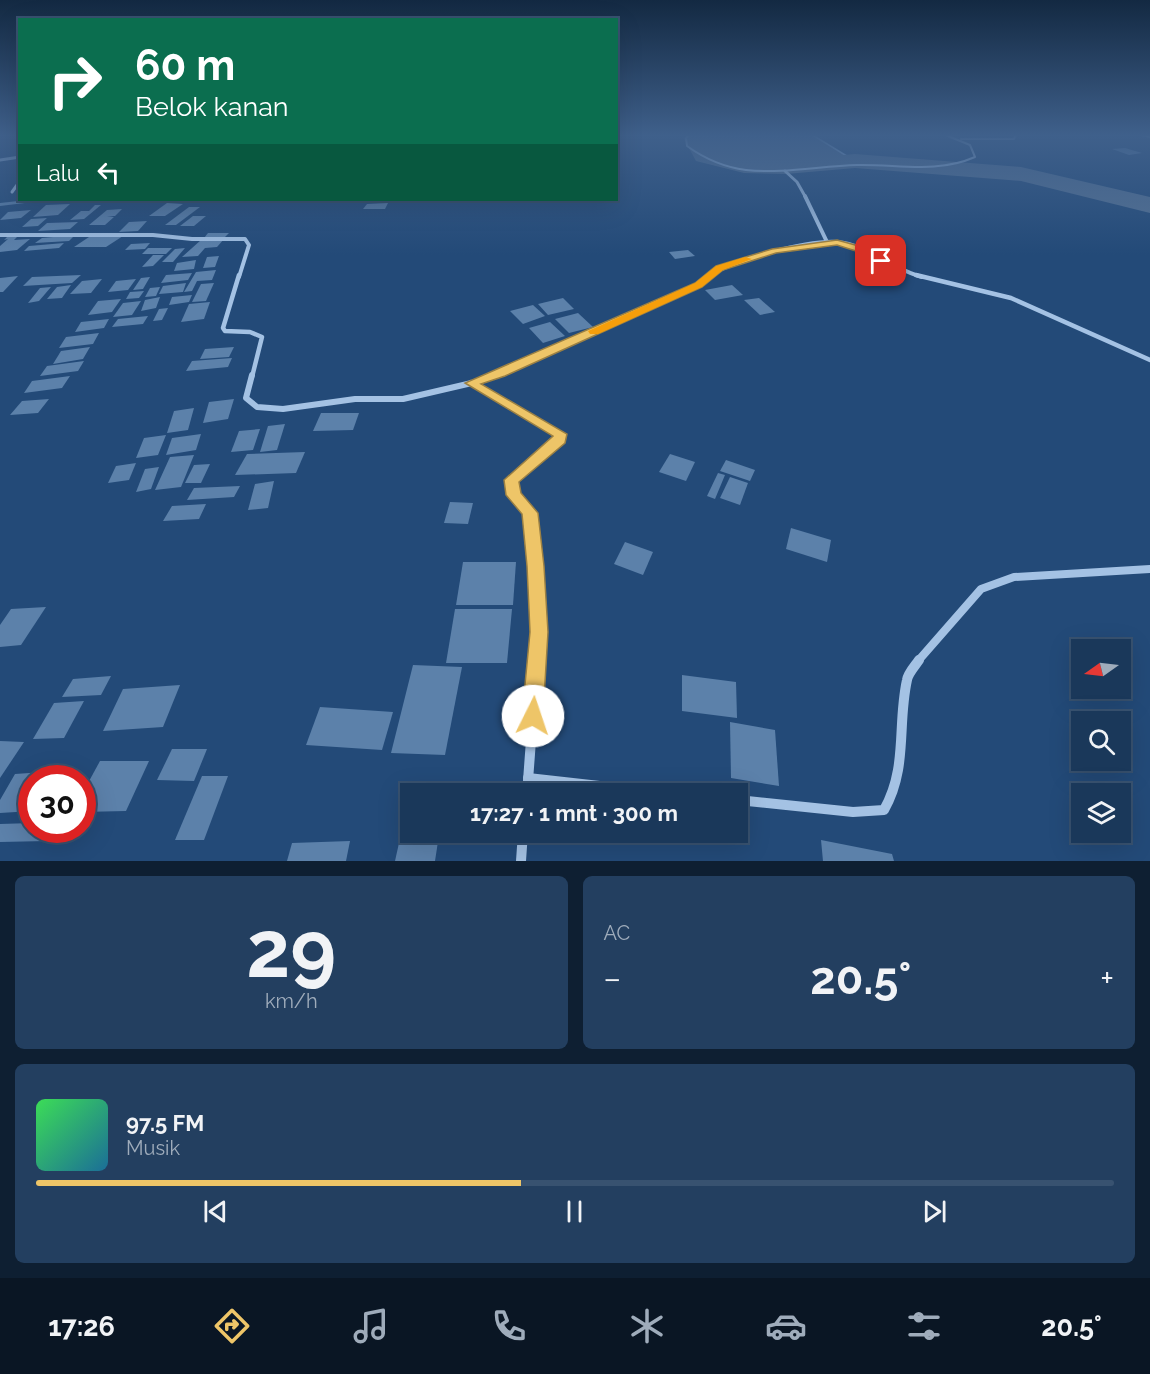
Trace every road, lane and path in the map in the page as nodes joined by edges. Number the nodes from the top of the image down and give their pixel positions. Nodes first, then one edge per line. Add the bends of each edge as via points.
1 (788, 174) edge
2 (18, 184) edge
3 (12, 192) dead end
4 (0, 235) edge
5 (827, 242) junction
6 (1150, 360) edge
7 (471, 383) junction
8 (1150, 569) edge
9 (528, 778) junction
10 (527, 783) edge
11 (573, 783) edge
12 (748, 801) edge
13 (522, 843) edge
14 (521, 861) edge

1 - 5 street via 797,182
2 - 3 street
4 - 7 street via 142,234 245,239 249,245 223,327 225,331 255,332 262,337 246,398 257,407 283,409 355,399 403,399
5 - 6 street via 847,244 914,275 1011,298
5 - 7 street via 775,250 720,268 698,285
7 - 9 street via 560,434 560,440 511,480 514,495 530,513 539,632
8 - 12 street via 1014,577 981,589 922,655 907,678 899,772 894,793 884,810 853,812
9 - 10 street
9 - 11 street
13 - 14 street

